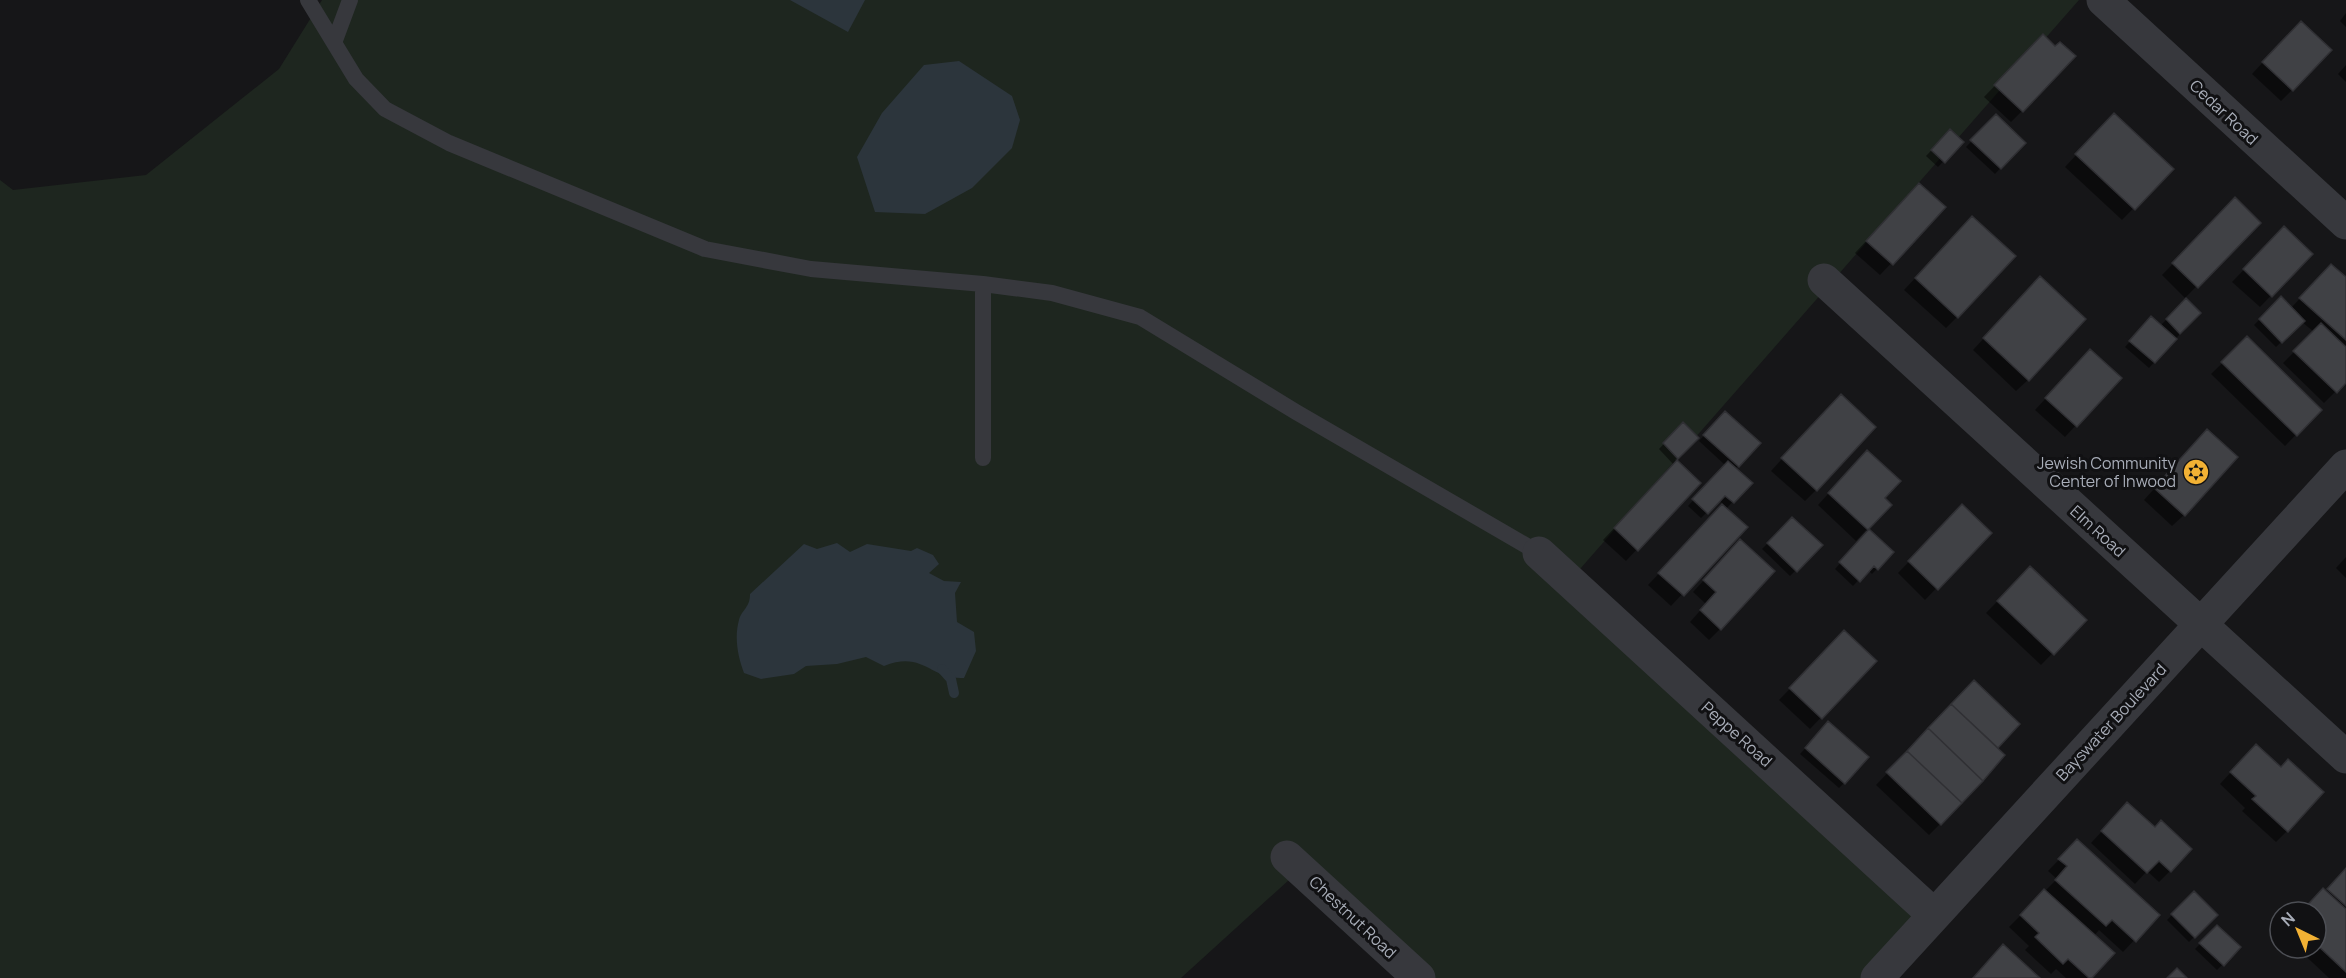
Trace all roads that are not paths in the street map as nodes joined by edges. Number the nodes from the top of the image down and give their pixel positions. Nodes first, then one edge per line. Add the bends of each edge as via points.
1 (308, 0) edge
2 (350, 0) edge
3 (2103, 0) edge
4 (334, 43) junction
5 (2346, 223) edge
6 (1824, 280) dead end
7 (983, 284) junction
8 (983, 458) dead end
9 (2346, 466) edge
10 (1539, 554) joint
11 (2201, 624) junction
12 (2346, 757) edge
13 (1287, 857) dead end
14 (1934, 915) junction
15 (1419, 978) edge
16 (1876, 978) edge

1 - 4 lane
2 - 4 lane
3 - 5 street, Cedar Road
4 - 7 lane via 356,79 385,109 449,143 705,249 811,269
6 - 11 street, Elm Road
7 - 8 lane
7 - 10 lane via 1052,293 1140,317
9 - 11 street, Bayswater Boulevard
10 - 14 street, Peppe Road
11 - 12 street, Elm Road
11 - 14 street, Bayswater Boulevard
13 - 15 street, Chestnut Road
14 - 16 street, Bayswater Boulevard

